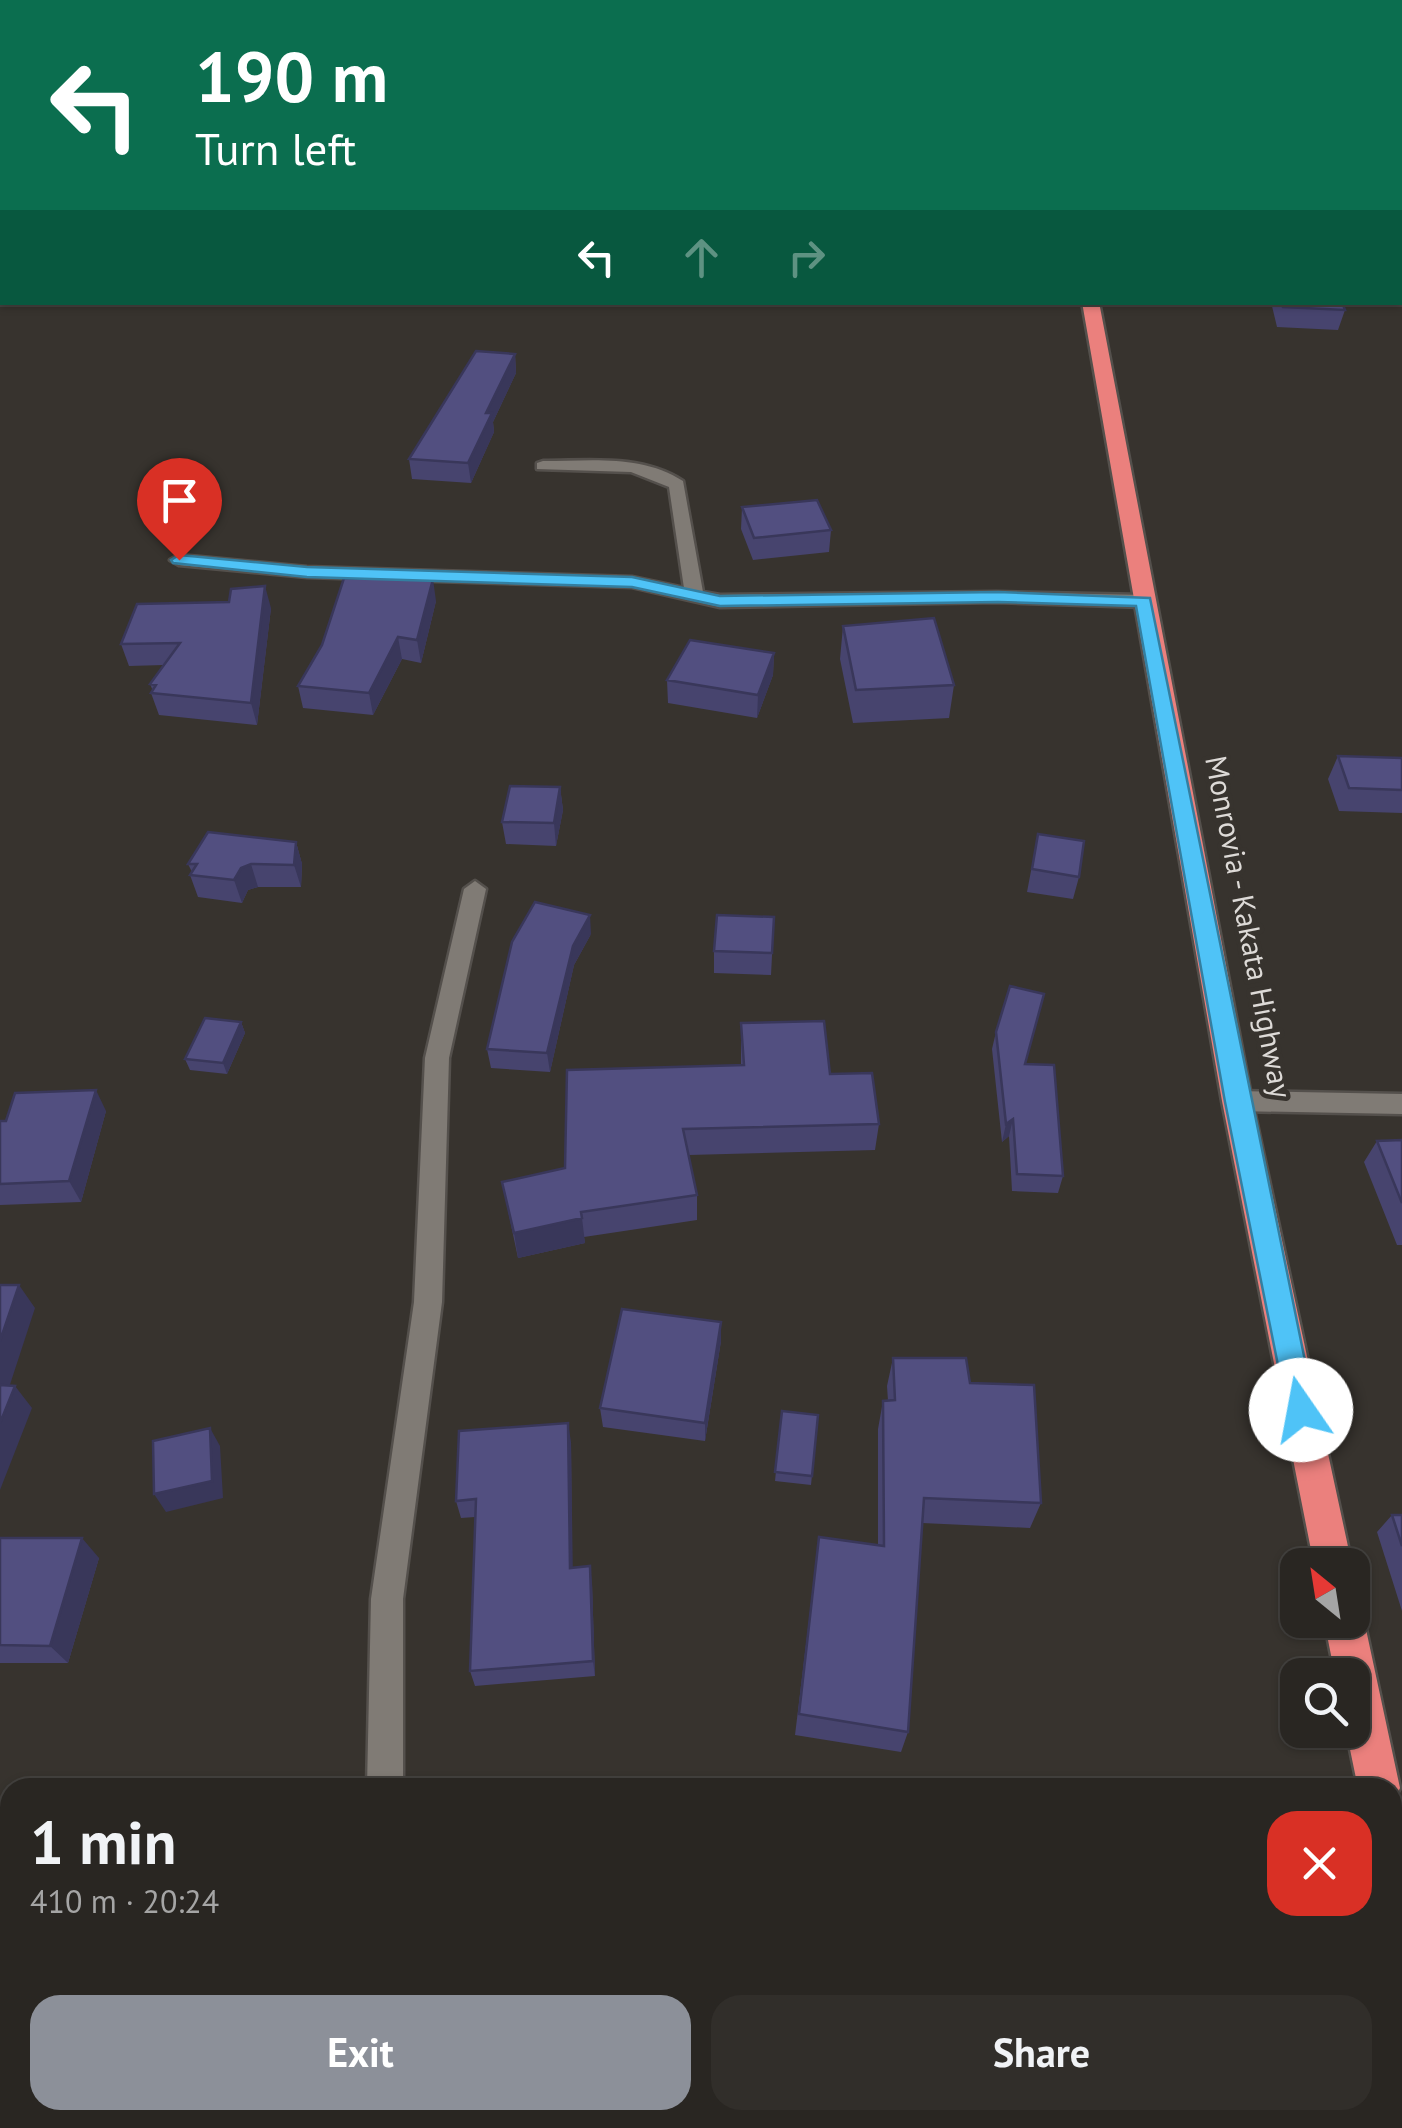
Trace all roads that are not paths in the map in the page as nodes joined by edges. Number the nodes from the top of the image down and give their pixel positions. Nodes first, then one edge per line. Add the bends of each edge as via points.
1 (1091, 305) edge
2 (543, 466) dead end
3 (179, 560) dead end
4 (694, 594) junction
5 (1144, 601) junction
6 (476, 889) dead end
7 (1237, 1102) junction
8 (1402, 1104) edge
9 (1329, 1548) edge
10 (1348, 1638) edge
11 (385, 1778) edge
12 (1377, 1778) edge

1 - 5 highway, Monrovia - Kakata Highway
2 - 4 street via 643,468 668,476 678,485
3 - 4 street via 307,572 632,582
4 - 5 street via 720,601
5 - 7 highway, Monrovia - Kakata Highway
6 - 11 street via 438,1058 428,1302 387,1598
7 - 8 street
7 - 9 highway, Monrovia - Kakata Highway
10 - 12 highway

